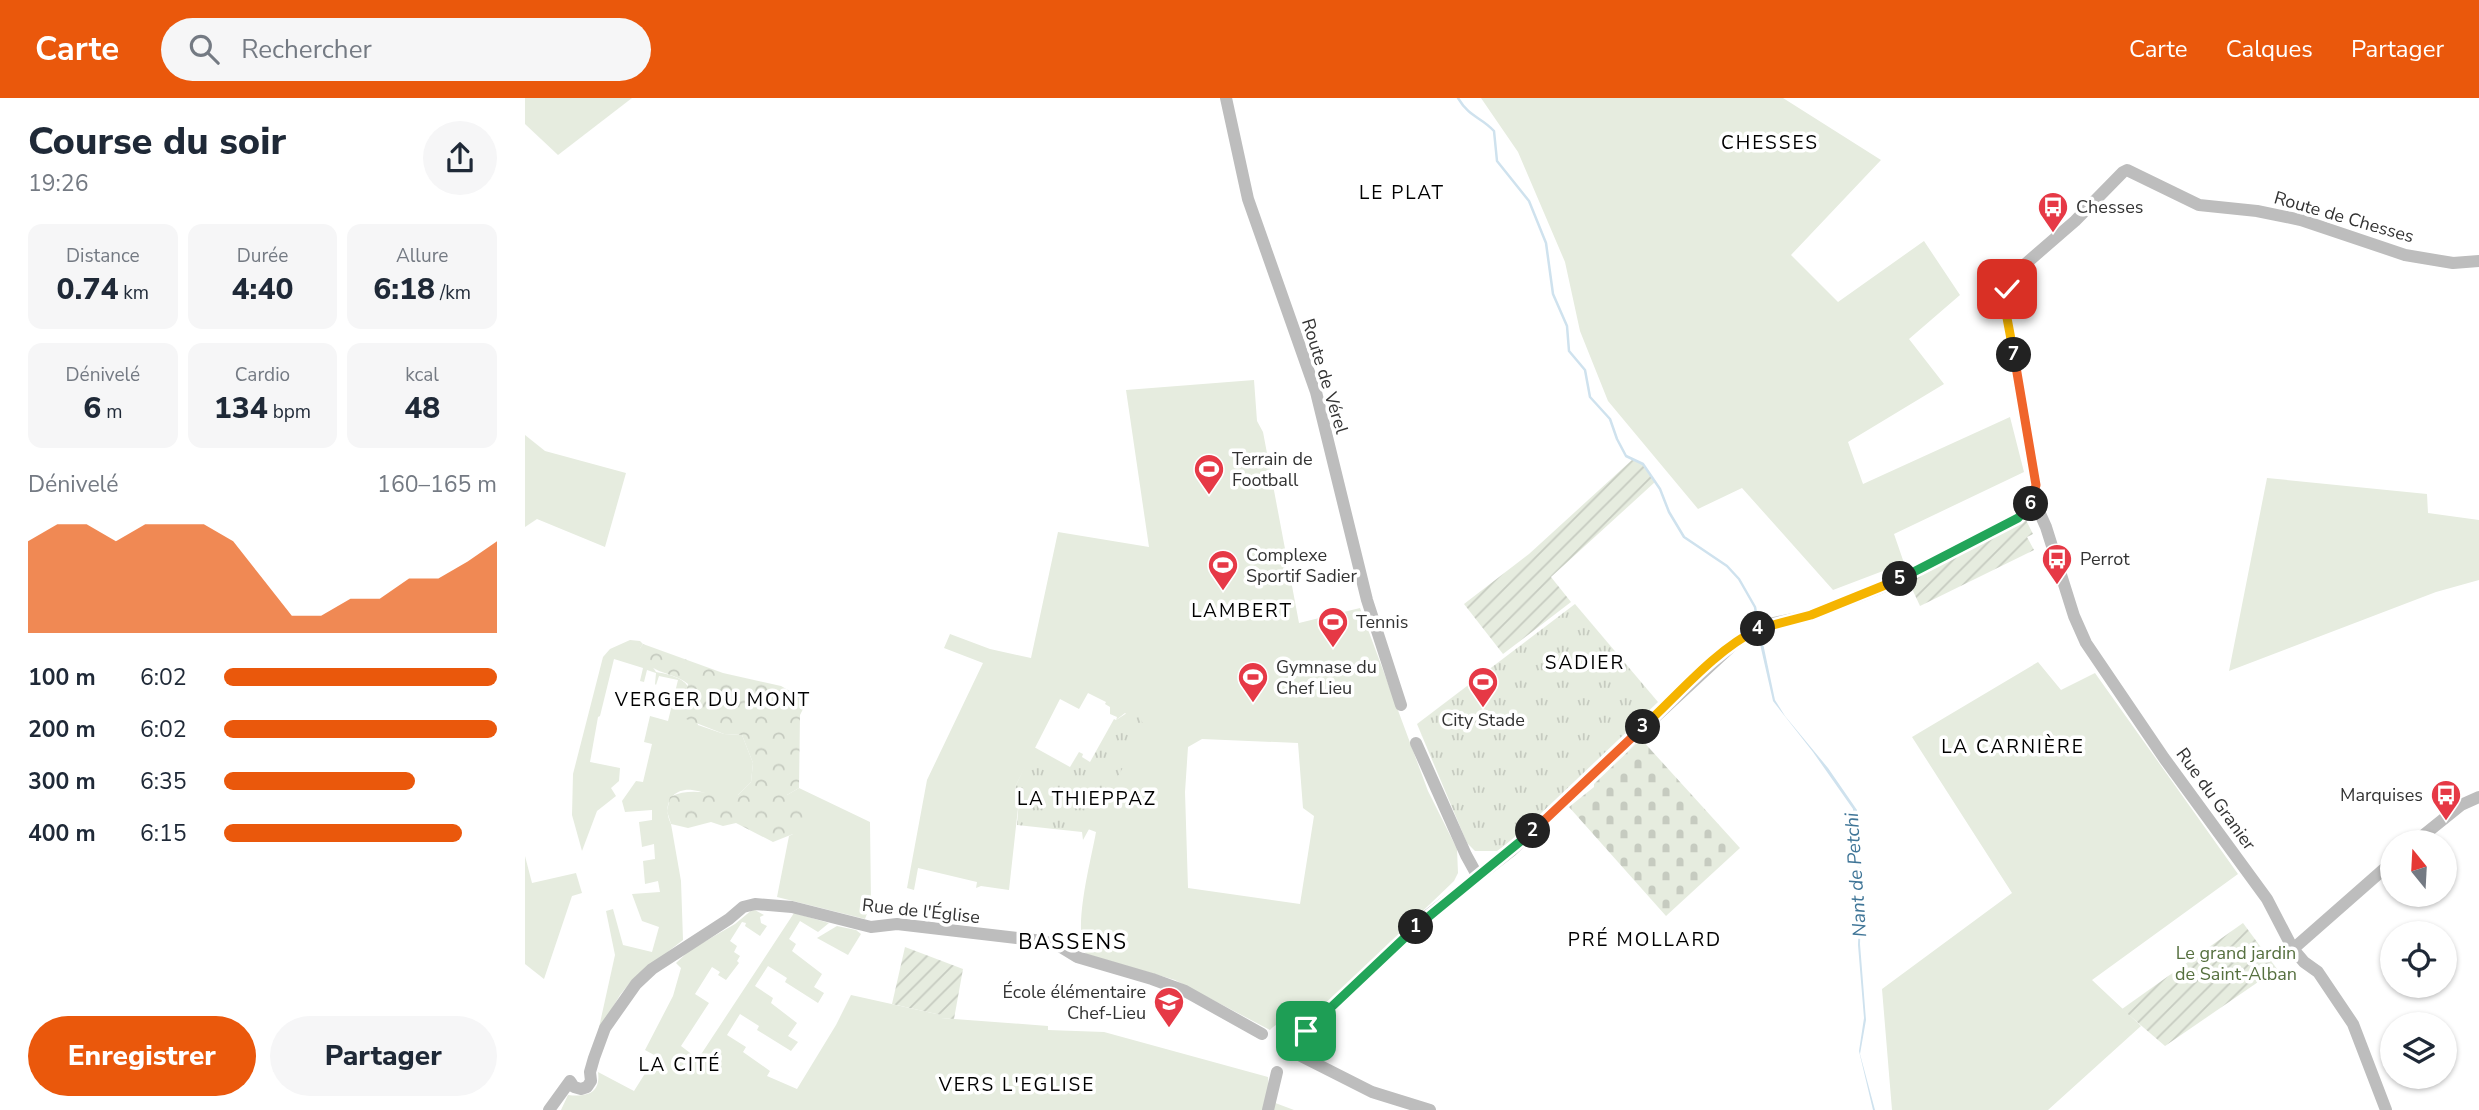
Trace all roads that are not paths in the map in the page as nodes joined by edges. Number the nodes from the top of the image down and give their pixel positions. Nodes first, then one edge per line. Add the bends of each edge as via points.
1 (1226, 98) edge
2 (2479, 261) edge
3 (2033, 498) junction
4 (1401, 705) dead end
5 (1416, 743) dead end
6 (2479, 797) edge
7 (2430, 830) edge
8 (2380, 873) edge
9 (1477, 875) junction
10 (2293, 949) junction
11 (1306, 1031) dead end
12 (1262, 1034) dead end
13 (1285, 1048) dead end
14 (1277, 1072) dead end
15 (549, 1110) edge
16 (1268, 1110) edge
17 (1430, 1110) edge
18 (2386, 1110) edge

1 - 4 street, Route de Vérel via 1248,199 1316,392 1369,609
2 - 3 street, Route de Chesses via 2453,263 2405,255 2301,220 2199,205 2123,172 2023,266 2007,289 2007,318 2036,485
3 - 9 street via 2018,518 1893,583 1811,615 1759,628 1737,641 1511,851
3 - 10 street, Rue du Granier via 2086,643 2267,900
5 - 9 street
6 - 7 street
8 - 10 street
9 - 11 street
10 - 18 street, Rue du Granier via 2318,972 2353,1024
12 - 15 street, Rue de l'Église via 1185,991 1077,957 1042,941 897,923 871,927 810,910 755,904 743,907 636,984 605,1028 587,1087 574,1087 570,1081
13 - 17 street via 1372,1092
14 - 16 street

